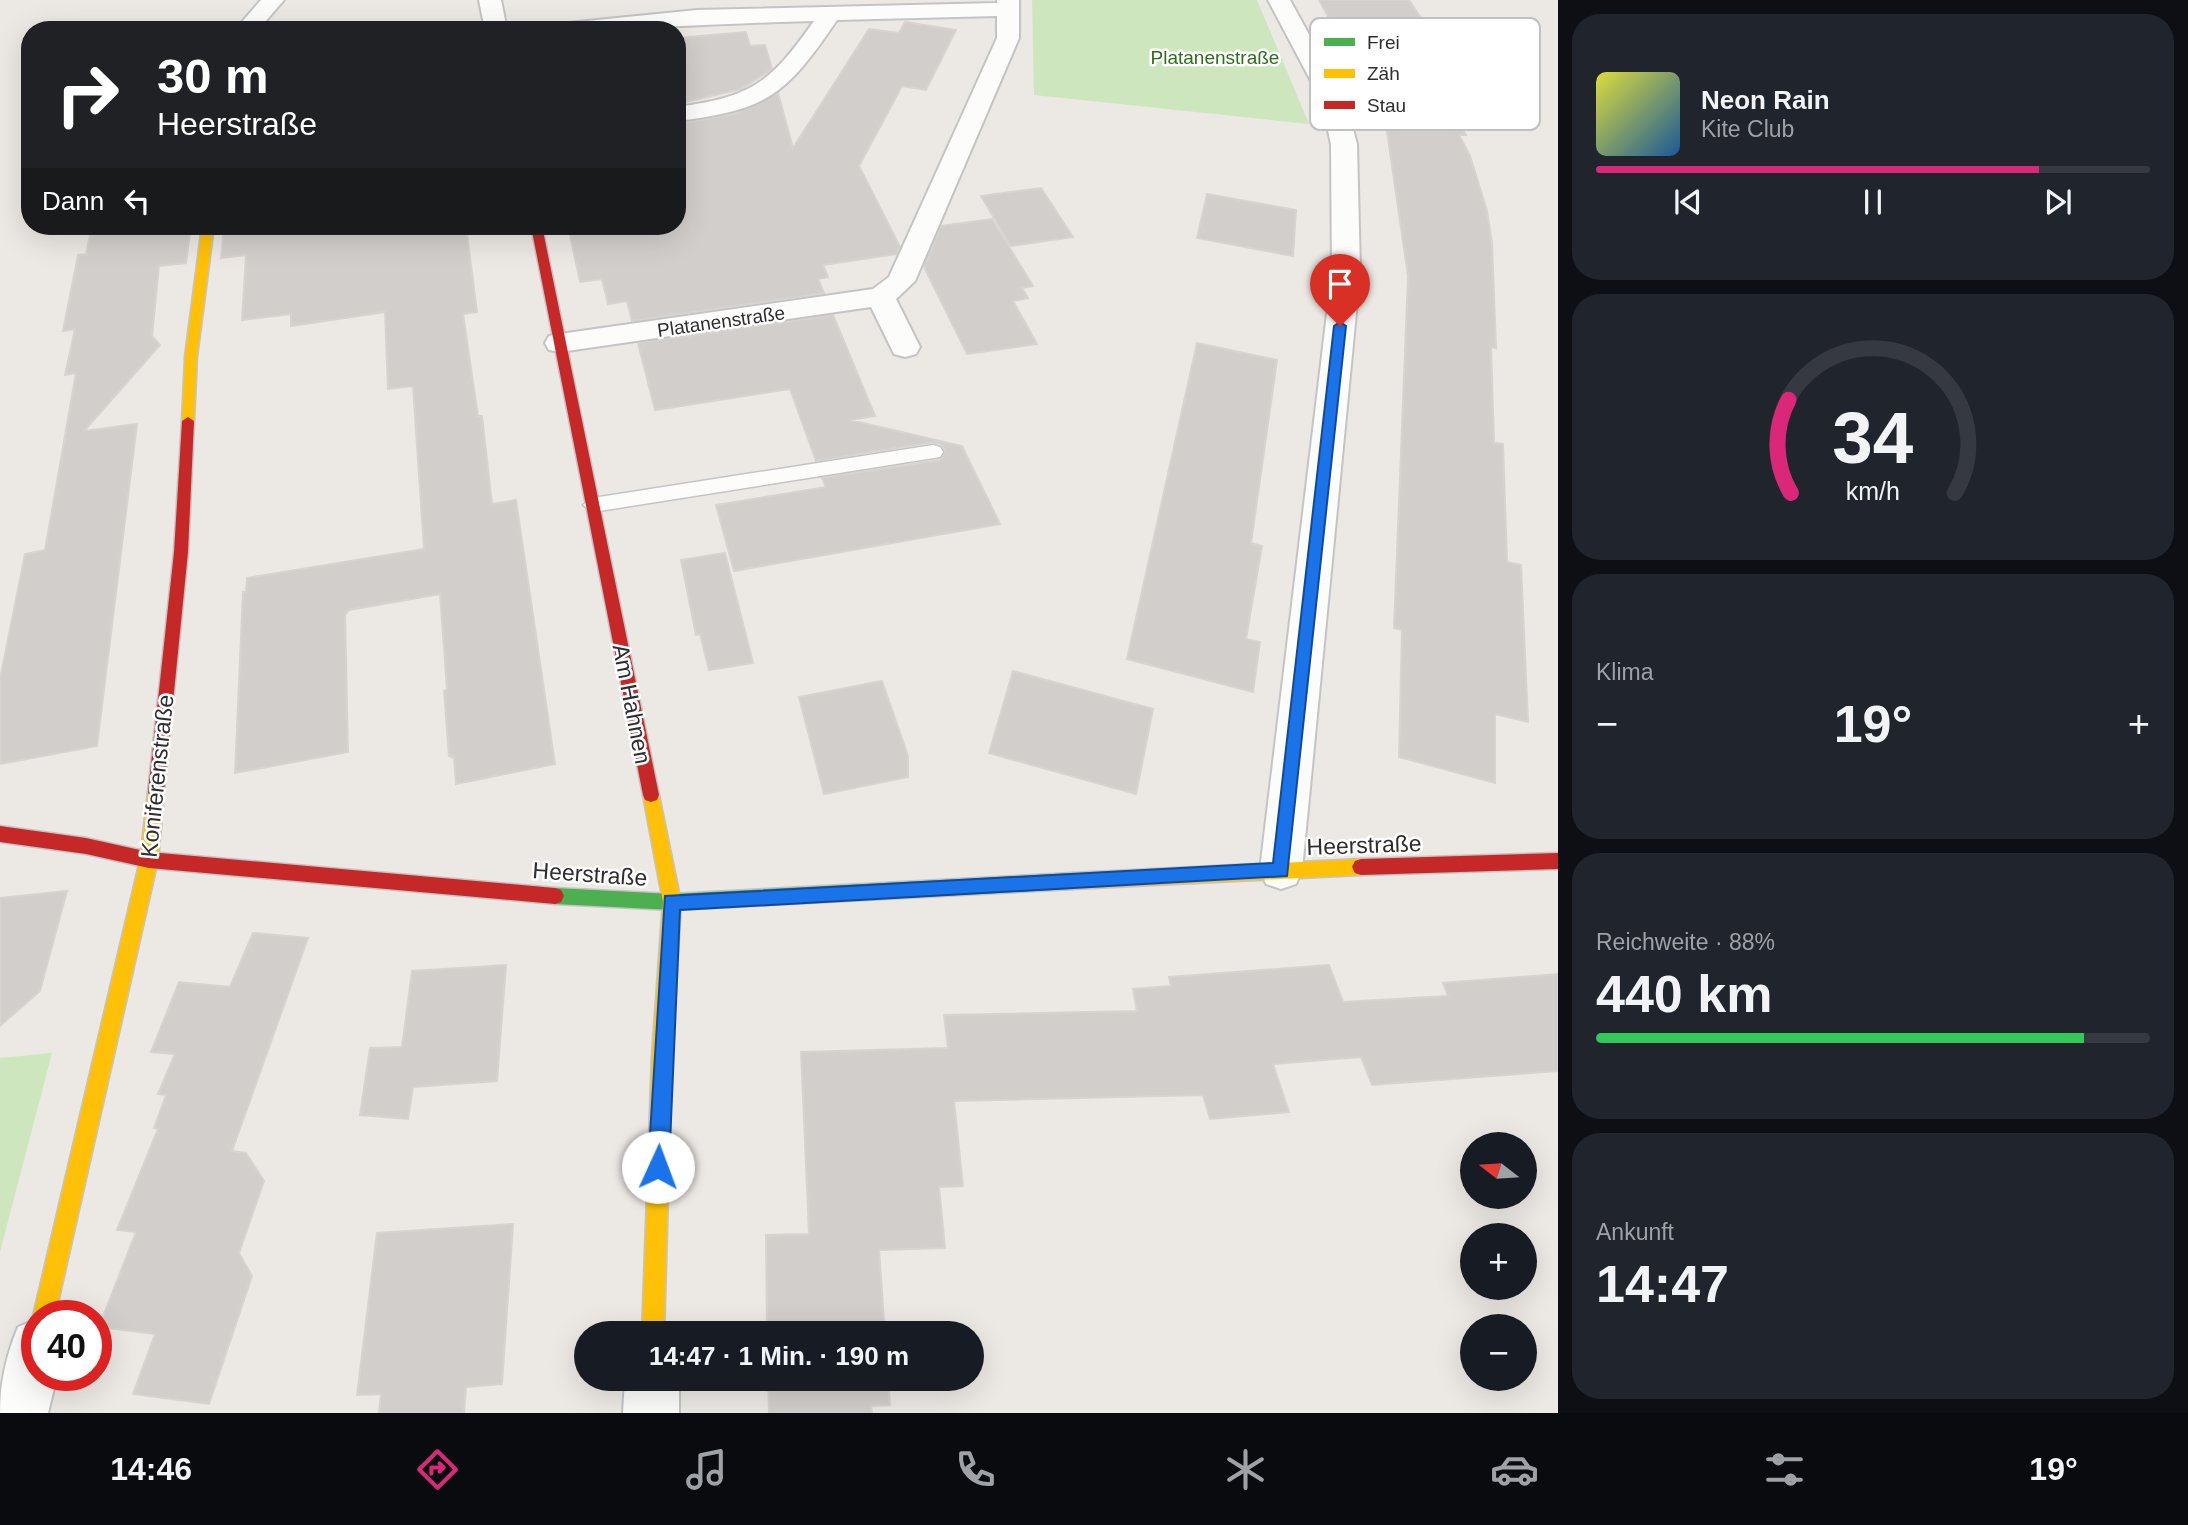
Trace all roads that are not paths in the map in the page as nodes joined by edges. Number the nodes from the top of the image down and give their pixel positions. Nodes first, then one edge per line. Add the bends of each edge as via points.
1 (273, 0) edge
2 (490, 0) edge
3 (1279, 0) edge
4 (1009, 4) edge
5 (829, 15) junction
6 (254, 21) edge
7 (494, 21) edge
8 (662, 21) edge
9 (1310, 57) edge
10 (686, 113) edge
11 (1340, 130) edge
12 (207, 235) edge
13 (538, 235) edge
14 (881, 297) junction
15 (560, 343) junction
16 (905, 348) dead end
17 (933, 452) dead end
18 (593, 505) junction
19 (0, 834) edge
20 (149, 860) junction
21 (1558, 861) edge
22 (1281, 870) junction
23 (672, 902) junction
24 (48, 1300) edge
25 (653, 1321) edge
26 (26, 1391) edge
27 (652, 1391) edge
28 (20, 1413) edge
29 (651, 1413) edge

1 - 6 street
2 - 7 street
3 - 9 street
4 - 5 street
4 - 14 street via 1008,38 901,281
5 - 8 street
5 - 10 street via 788,75 758,98
11 - 22 street via 1346,272
12 - 20 street, Koniferenstraße via 191,357 181,552
13 - 15 street, Am Hahnen
14 - 15 street, Platanenstraße
14 - 16 street
15 - 18 street, Am Hahnen
17 - 18 lane
18 - 23 street, Am Hahnen
19 - 20 street, Heerstraße
20 - 23 street, Heerstraße via 603,900
20 - 24 street, Koniferenstraße
21 - 22 street, Heerstraße
22 - 23 street, Heerstraße
23 - 25 street, Am Hahnen
26 - 28 street
27 - 29 street

